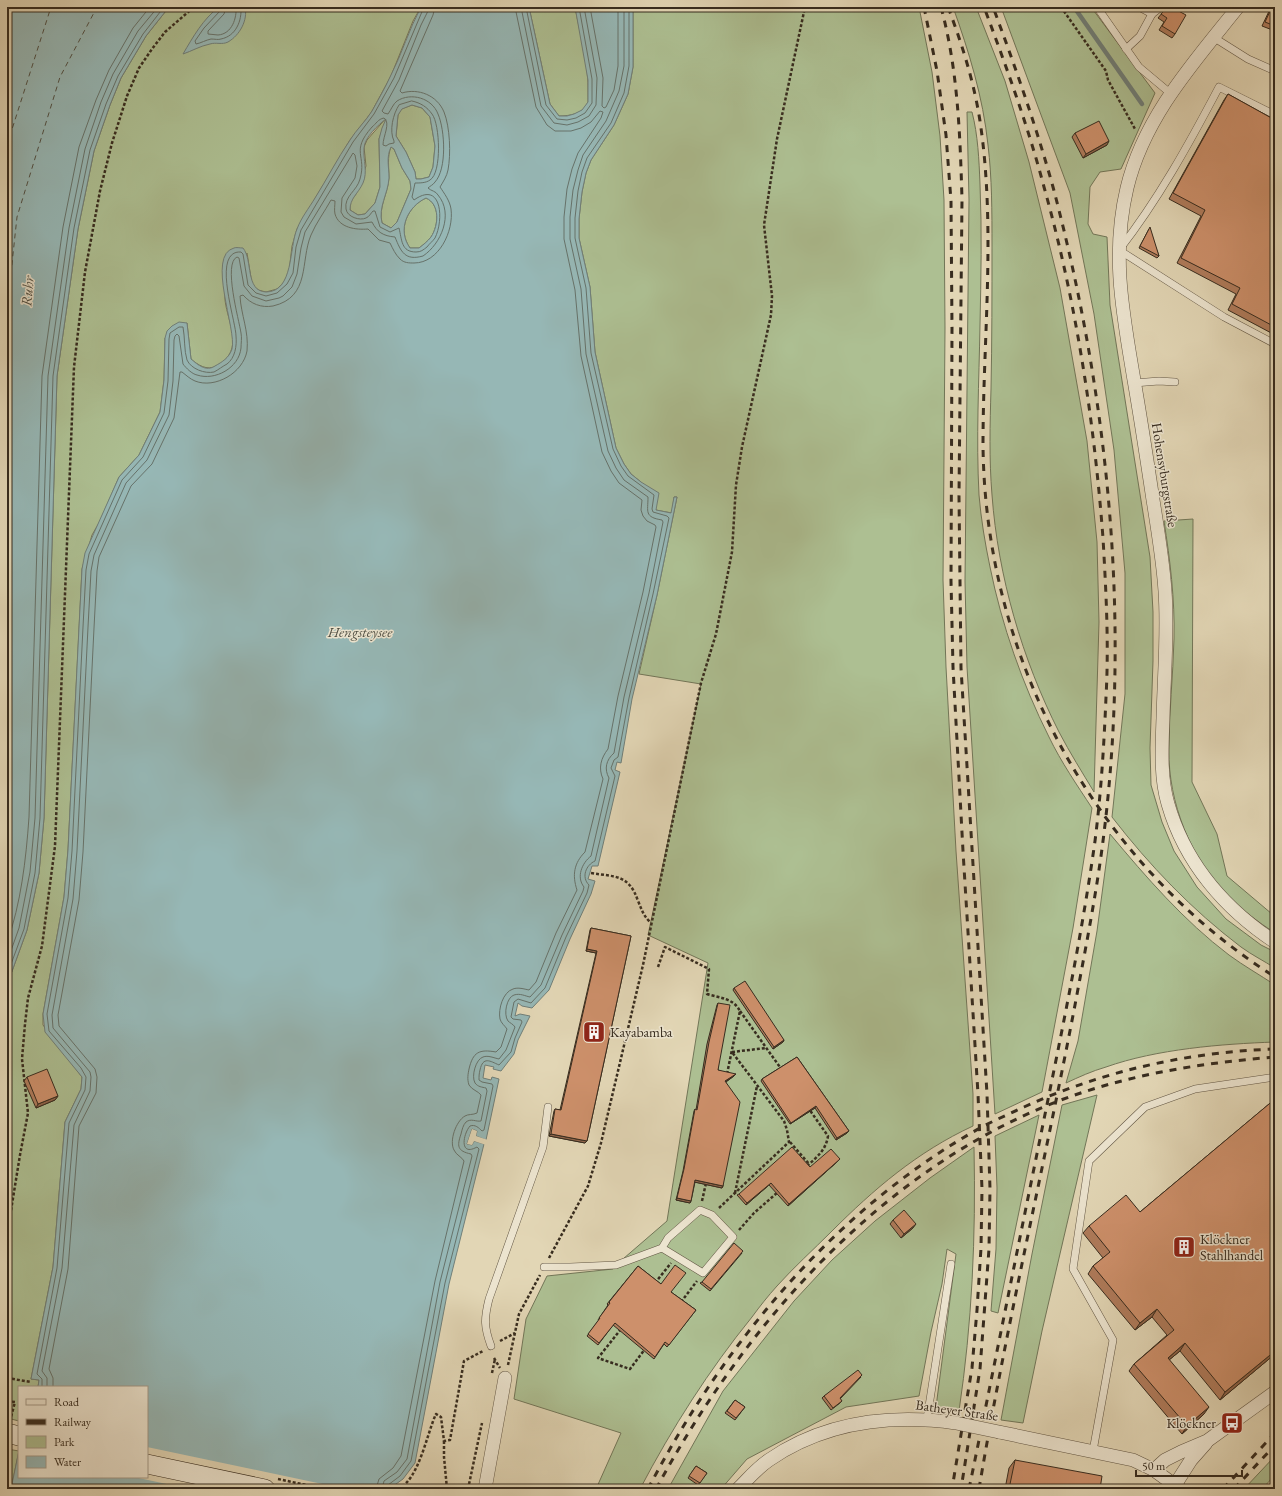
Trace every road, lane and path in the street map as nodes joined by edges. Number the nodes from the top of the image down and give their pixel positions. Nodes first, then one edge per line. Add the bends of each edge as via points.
1 (194, 7) edge
2 (805, 7) edge
3 (1061, 7) edge
4 (1097, 7) edge
5 (1139, 7) edge
6 (1161, 7) edge
7 (1238, 7) edge
8 (1152, 14) junction
9 (1213, 38) junction
10 (1126, 49) junction
11 (1275, 71) edge
12 (1170, 93) junction
13 (1275, 115) edge
14 (1147, 134) junction
15 (1118, 250) junction
16 (1275, 344) edge
17 (1175, 382) dead end
18 (1134, 383) junction
19 (591, 872) dead end
20 (651, 923) junction
21 (1275, 942) edge
22 (658, 967) dead end
23 (740, 1011) junction
24 (766, 1048) junction
25 (732, 1052) junction
26 (784, 1074) edge
27 (727, 1075) edge
28 (1275, 1077) edge
29 (757, 1086) junction
30 (807, 1105) edge
31 (548, 1107) dead end
32 (789, 1142) junction
33 (810, 1164) junction
34 (804, 1169) edge
35 (706, 1180) edge
36 (782, 1188) edge
37 (735, 1194) junction
38 (700, 1210) junction
39 (712, 1215) junction
40 (7, 1235) edge
41 (733, 1237) junction
42 (662, 1248) junction
43 (676, 1257) junction
44 (950, 1264) dead end
45 (544, 1267) junction
46 (703, 1273) junction
47 (652, 1288) edge
48 (680, 1303) edge
49 (622, 1326) edge
50 (515, 1333) junction
51 (648, 1345) edge
52 (491, 1346) junction
53 (7, 1378) edge
54 (505, 1378) joint
55 (31, 1382) dead end
56 (1275, 1392) edge
57 (7, 1401) edge
58 (927, 1419) junction
59 (9, 1425) edge
60 (18, 1435) edge
61 (444, 1441) junction
62 (1208, 1441) junction
63 (1093, 1451) junction
64 (148, 1464) edge
65 (1154, 1470) junction
66 (1178, 1487) edge
67 (265, 1489) edge
68 (398, 1489) edge
69 (447, 1489) edge
70 (485, 1489) edge
71 (738, 1489) edge

1 - 40 path via 165,32 152,49 139,68 127,96 100,191 85,272 74,367 54,846 42,946 24,1024 22,1059 28,1113
2 - 20 path via 777,139 764,225 772,296 771,315 736,485 732,552 716,634 701,683
3 - 14 path via 1106,70 1108,80 1136,130
4 - 10 lane
5 - 8 lane
6 - 8 lane
7 - 9 street, Hohensyburgstraße
8 - 10 lane via 1140,36
9 - 11 lane via 1248,59
9 - 12 street, Hohensyburgstraße
10 - 12 lane via 1144,72
12 - 14 street, Hohensyburgstraße
13 - 15 lane via 1219,87 1192,139 1141,222
14 - 15 street, Hohensyburgstraße via 1127,188
15 - 16 lane via 1224,317
15 - 18 street, Hohensyburgstraße via 1118,274
17 - 18 lane
18 - 21 street, Hohensyburgstraße via 1161,546 1165,592 1161,754 1167,803 1187,851 1206,880 1239,915
19 - 20 path via 629,882 644,915
20 - 45 path via 595,1165 588,1186
22 - 23 path via 665,947 709,969 707,994 731,1001
23 - 24 path
23 - 25 path
24 - 25 path
24 - 26 path
25 - 27 path
25 - 29 path
28 - 63 lane via 1196,1089 1145,1107 1089,1161 1073,1269 1113,1340
29 - 32 path via 784,1121
29 - 37 path
30 - 33 path via 828,1136 820,1154
31 - 52 lane via 543,1147 489,1299 485,1316
32 - 33 path
32 - 37 path
33 - 34 path
35 - 38 path
36 - 41 path via 754,1213
37 - 39 path
38 - 39 lane
38 - 42 lane via 668,1238
39 - 41 lane
41 - 46 lane
42 - 43 lane
42 - 45 lane via 616,1265
43 - 46 lane
43 - 47 path
44 - 58 lane
45 - 50 path via 519,1314
46 - 48 path
49 - 51 path via 598,1358 630,1368
50 - 52 path
50 - 54 path
52 - 61 path via 464,1361 453,1430 450,1440
53 - 55 path
54 - 70 street
56 - 62 street
57 - 59 path via 15,1402
58 - 63 street, Batheyer Straße, bridge
58 - 71 street, Batheyer Straße via 881,1420 813,1436 768,1461
59 - 60 main road
61 - 68 path via 441,1417 436,1414 428,1441 408,1483
61 - 69 path
62 - 65 street via 1165,1460
62 - 66 street via 1191,1460
63 - 65 street, Batheyer Straße via 1133,1460
64 - 67 main road
65 - 66 street, Batheyer Straße

